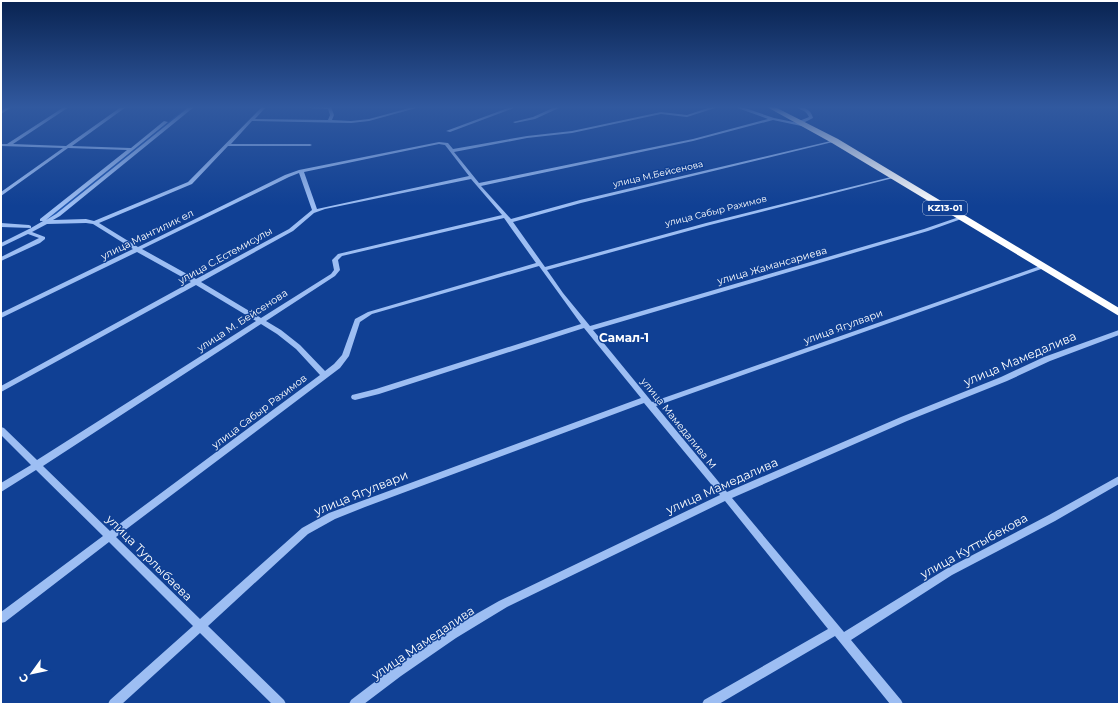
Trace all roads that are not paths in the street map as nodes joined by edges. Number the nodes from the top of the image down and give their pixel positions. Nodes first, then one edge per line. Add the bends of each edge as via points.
1 (16, 140) edge
2 (76, 140) edge
3 (143, 140) edge
4 (152, 140) edge
5 (231, 140) edge
6 (511, 140) edge
7 (693, 140) edge
8 (835, 141) joint
9 (1, 145) edge
10 (8, 145) junction
11 (226, 145) junction
12 (310, 145) dead end
13 (66, 147) junction
14 (1, 149) edge
15 (132, 149) junction
16 (451, 151) junction
17 (301, 171) junction
18 (472, 177) junction
19 (895, 178) junction
20 (478, 185) junction
21 (1, 194) edge
22 (315, 211) junction
23 (507, 218) junction
24 (961, 218) junction
25 (46, 222) junction
26 (95, 223) junction
27 (1, 225) edge
28 (29, 230) junction
29 (1, 241) edge
30 (1, 245) edge
31 (137, 249) junction
32 (1, 259) edge
33 (542, 267) junction
34 (1042, 267) junction
35 (196, 282) junction
36 (1119, 313) edge
37 (1, 316) edge
38 (261, 321) junction
39 (587, 327) junction
40 (1119, 332) edge
41 (325, 376) junction
42 (1, 390) edge
43 (355, 396) dead end
44 (649, 402) junction
45 (1, 430) edge
46 (37, 465) junction
47 (1119, 480) edge
48 (1, 488) edge
49 (726, 497) junction
50 (110, 537) junction
51 (1, 618) edge
52 (200, 626) junction
53 (836, 630) junction
54 (844, 639) junction
55 (114, 704) edge
56 (280, 704) edge
57 (355, 704) edge
58 (708, 704) edge
59 (897, 704) edge

1 - 10 street
2 - 13 street
3 - 15 street
4 - 25 street
5 - 11 street
6 - 16 street
7 - 20 street
8 - 19 highway, KZ13-01
8 - 23 street, улица М.Бейсенова
9 - 10 street
10 - 13 street
10 - 14 street
11 - 12 street
11 - 26 street via 190,183
13 - 15 street
13 - 21 street
15 - 28 street
16 - 17 street, улица Мангилик ел via 446,144 439,144
16 - 18 street, улица Мамедалива М
17 - 22 street
17 - 31 street, улица Мангилик ел
18 - 20 street, улица Мамедалива М
18 - 22 street, улица С.Естемисулы
19 - 24 highway, KZ13-01
19 - 33 street, улица Сабыр Рахимов
20 - 23 street, улица Мамедалива М
22 - 35 street, улица С.Естемисулы via 291,230
23 - 33 street, улица Мамедалива М
23 - 38 street, улица М. Бейсенова via 340,255 335,260 337,270 334,275
24 - 34 highway, KZ13-01
24 - 39 street, улица Жамансариева
25 - 26 street
25 - 28 street
26 - 31 street
27 - 28 street
28 - 29 street
28 - 30 street
28 - 32 street via 43,238
31 - 35 street
31 - 37 street, улица Мангилик ел
33 - 39 street, улица Мамедалива М
33 - 41 street, улица Сабыр Рахимов via 365,315 357,321 342,361
34 - 36 highway, KZ13-01
34 - 44 street, улица Ягулвари
35 - 38 street
35 - 42 street, улица С.Естемисулы
38 - 41 street via 298,347
38 - 46 street, улица М. Бейсенова
39 - 43 street, улица Жамансариева via 376,392
39 - 44 street, улица Мамедалива М
40 - 49 street, улица Мамедалива via 1047,359
41 - 50 street, улица Сабыр Рахимов
44 - 49 street, улица Мамедалива М
44 - 52 street, улица Ягулвари via 362,504 317,523
45 - 46 street, улица Турлыбаева
46 - 48 street, улица М. Бейсенова
46 - 50 street, улица Турлыбаева
47 - 54 street, улица Куттыбекова via 949,572
49 - 53 street, улица Мамедалива М
49 - 57 street, улица Мамедалива via 504,604 452,634
50 - 51 street, улица Сабыр Рахимов
50 - 52 street, улица Турлыбаева
52 - 55 street, улица Ягулвари
52 - 56 street, улица Турлыбаева
53 - 54 street, улица Мамедалива М
53 - 58 street
54 - 59 street, улица Мамедалива М

